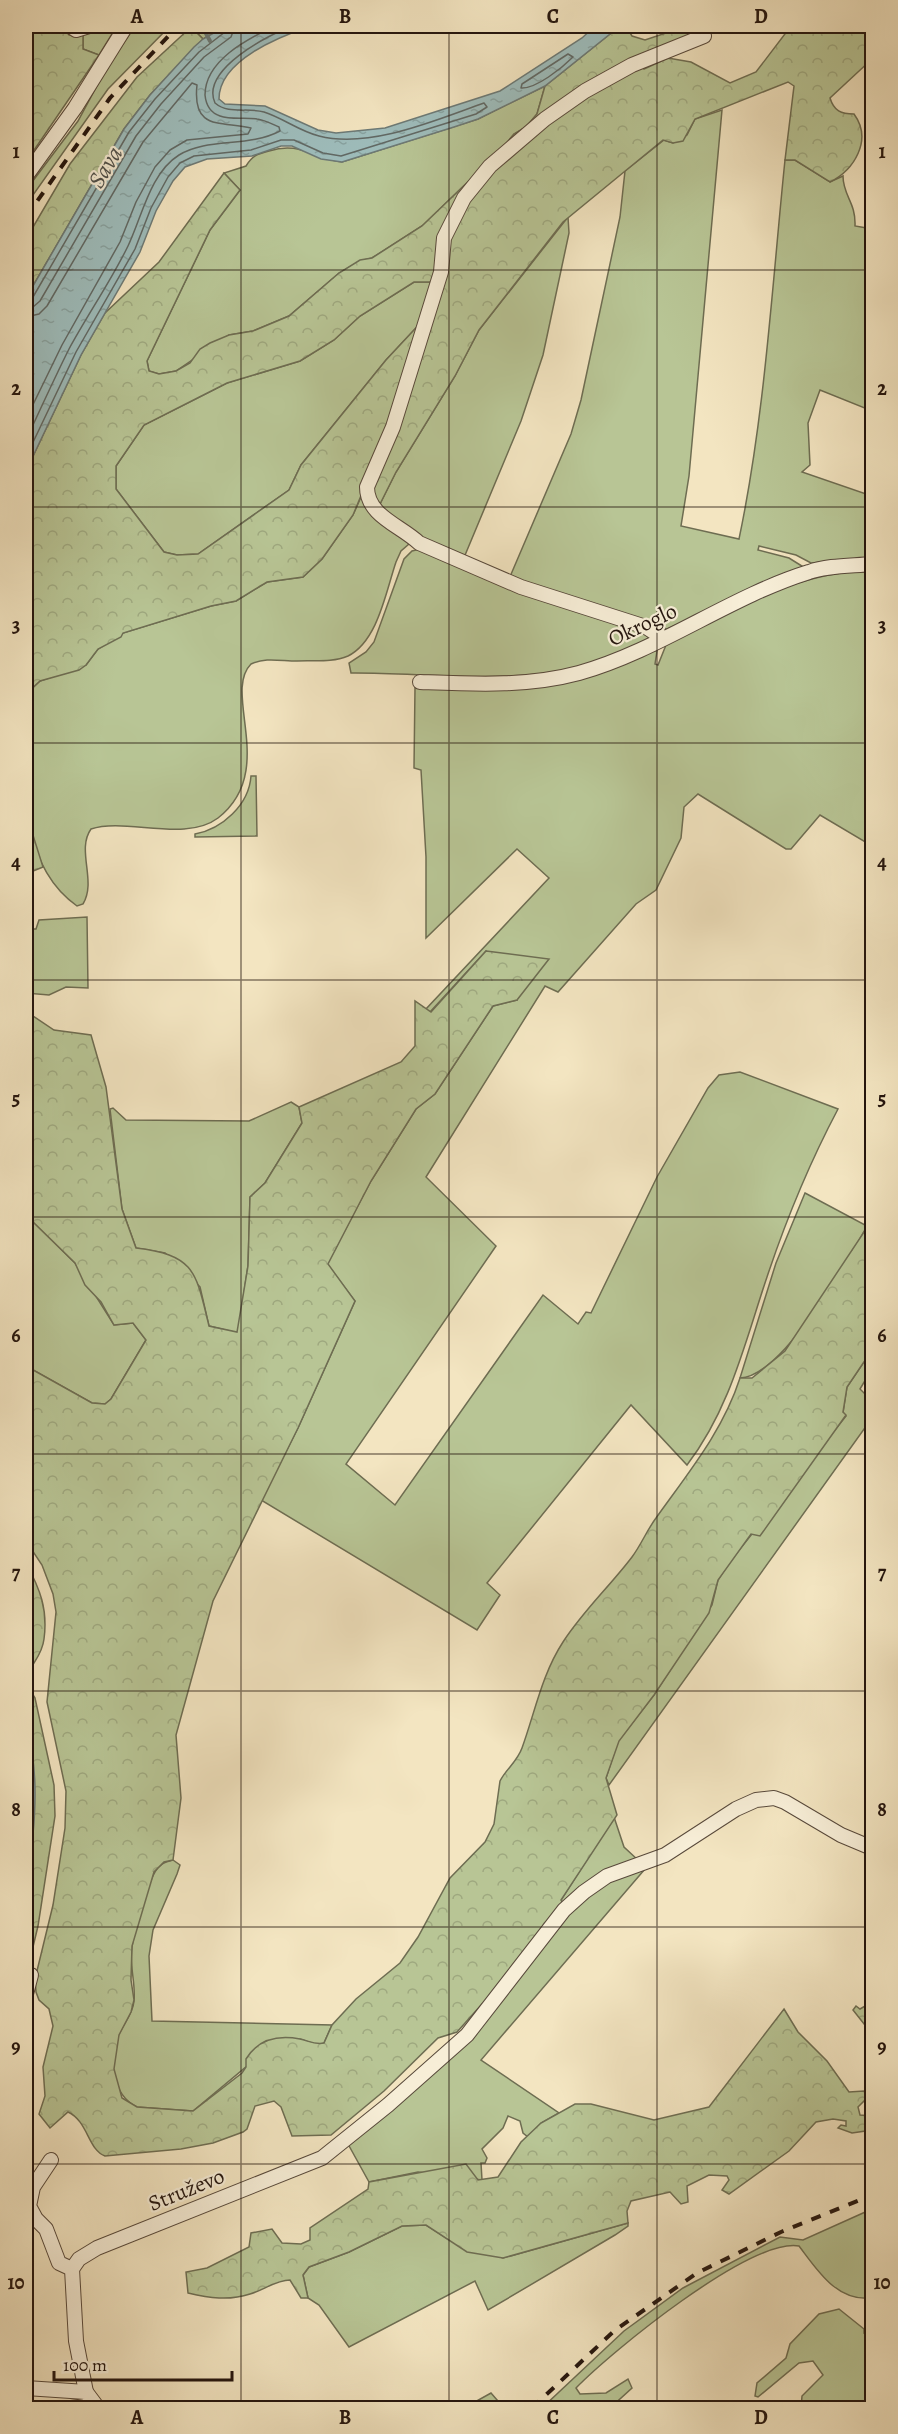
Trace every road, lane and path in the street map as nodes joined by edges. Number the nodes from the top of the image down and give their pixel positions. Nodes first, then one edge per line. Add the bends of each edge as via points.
1 (70, 26) edge
2 (89, 26) edge
3 (126, 26) edge
4 (704, 36) dead end
5 (26, 176) edge
6 (873, 564) edge
7 (663, 638) junction
8 (420, 682) dead end
9 (873, 1848) edge
10 (31, 1975) dead end
11 (26, 1994) edge
12 (51, 2160) dead end
13 (72, 2269) junction
14 (26, 2388) edge
15 (86, 2392) junction
16 (96, 2407) edge
17 (71, 2409) edge

1 - 2 street via 76,30
3 - 5 street via 75,108
4 - 7 street via 632,65 585,90 490,166 464,198 444,238 441,272 393,427 367,487 374,509 419,543 520,586 646,627
6 - 7 street, Okroglo via 810,571
7 - 8 street, Okroglo via 602,665 559,677 493,684
9 - 13 street, Struževo via 774,1798 756,1800 736,1809 665,1855 607,1876 564,1910 490,2009 452,2050 322,2158 97,2248 79,2259
10 - 11 street
12 - 13 street via 33,2187 29,2206 46,2229 59,2264
13 - 15 street via 76,2341
14 - 15 street
15 - 16 street
16 - 17 street

